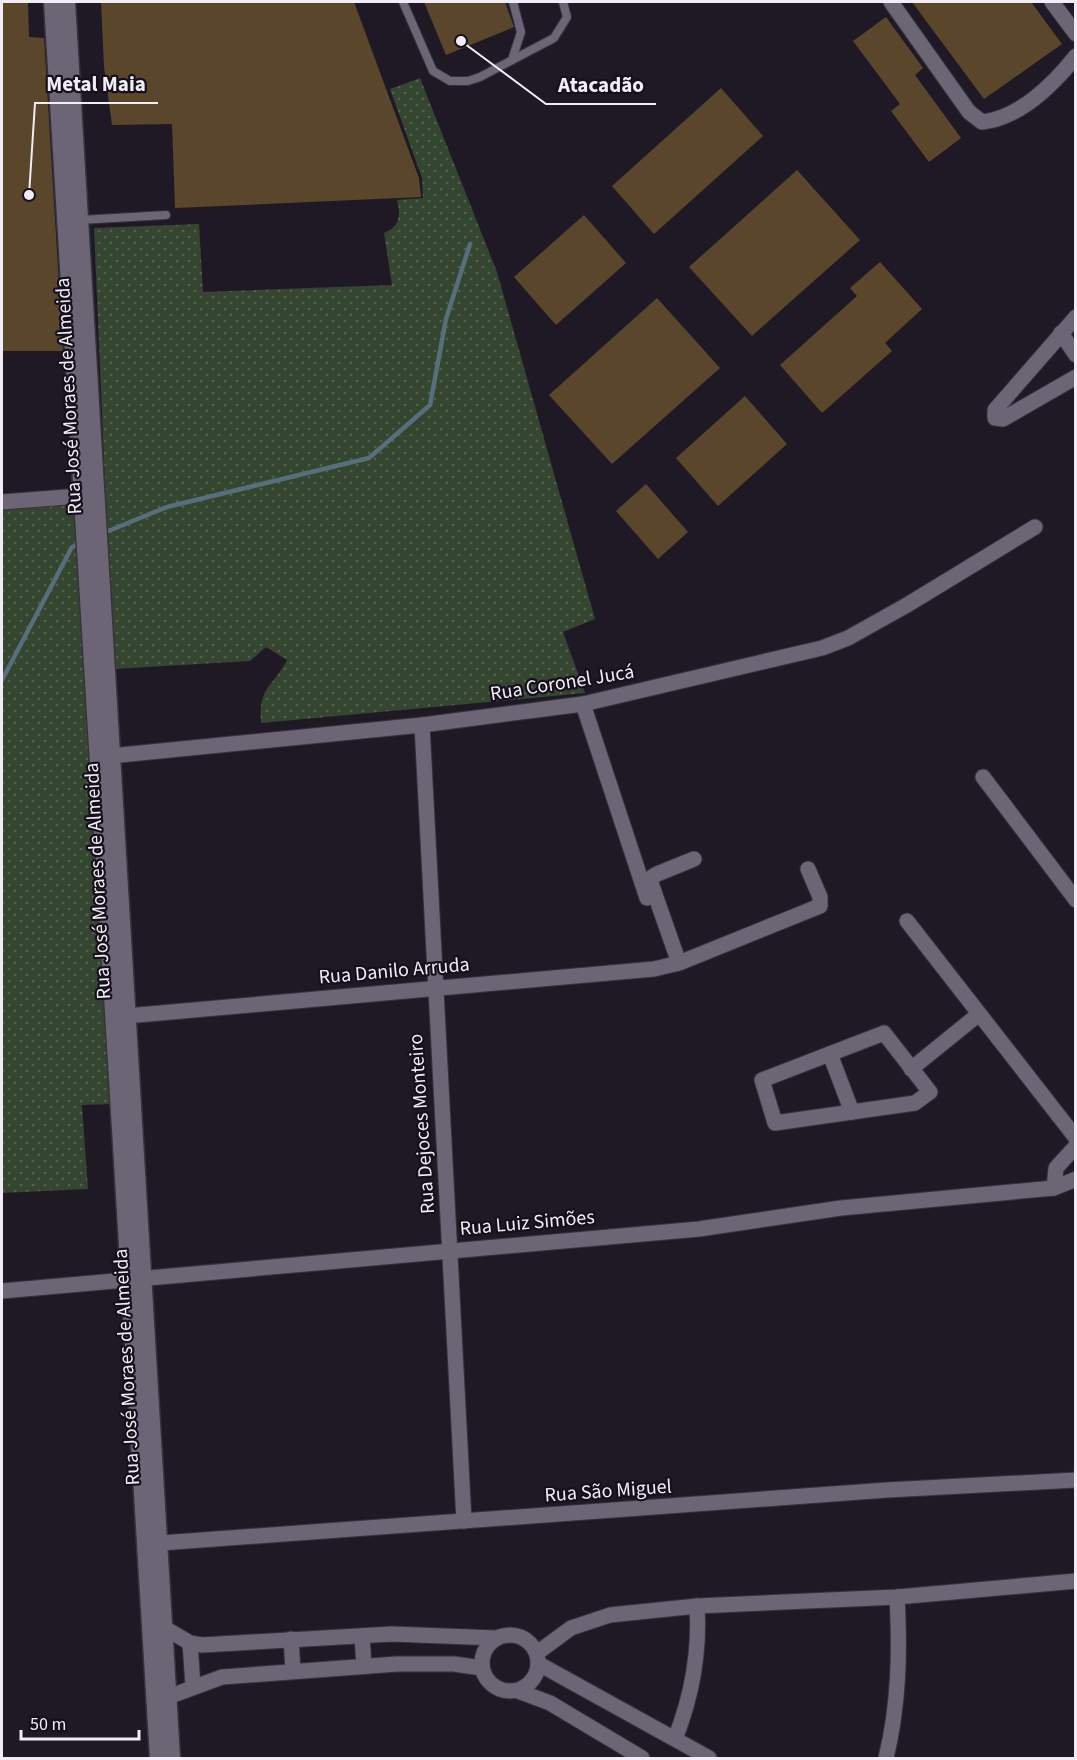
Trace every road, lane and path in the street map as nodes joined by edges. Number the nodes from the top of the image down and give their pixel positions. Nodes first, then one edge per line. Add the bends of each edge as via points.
1 (52, 2) edge
2 (67, 2) edge
3 (403, 2) edge
4 (513, 2) edge
5 (562, 2) edge
6 (891, 2) edge
7 (1052, 2) edge
8 (1076, 34) edge
9 (1076, 56) edge
10 (512, 60) junction
11 (63, 65) junction
12 (70, 203) junction
13 (166, 215) dead end
14 (78, 220) junction
15 (75, 282) junction
16 (1076, 317) edge
17 (1061, 333) junction
18 (1076, 355) edge
19 (1076, 376) edge
20 (88, 495) junction
21 (2, 502) edge
22 (1035, 527) dead end
23 (583, 704) junction
24 (422, 725) junction
25 (104, 757) junction
26 (983, 777) dead end
27 (694, 859) dead end
28 (808, 869) dead end
29 (1076, 900) edge
30 (907, 921) dead end
31 (674, 965) junction
32 (434, 987) junction
33 (979, 1014) junction
34 (119, 1017) junction
35 (830, 1054) junction
36 (911, 1069) junction
37 (852, 1112) junction
38 (1076, 1138) edge
39 (1076, 1146) edge
40 (1076, 1179) edge
41 (1054, 1188) junction
42 (450, 1250) junction
43 (135, 1278) junction
44 (2, 1292) edge
45 (1076, 1480) edge
46 (464, 1521) junction
47 (151, 1543) junction
48 (1076, 1581) edge
49 (897, 1596) junction
50 (697, 1606) junction
51 (164, 1627) junction
52 (362, 1636) junction
53 (496, 1638) junction
54 (291, 1639) junction
55 (190, 1643) junction
56 (538, 1658) junction
57 (364, 1666) junction
58 (482, 1668) junction
59 (293, 1670) junction
60 (193, 1686) junction
61 (518, 1691) junction
62 (160, 1698) junction
63 (675, 1739) junction
64 (158, 1758) edge
65 (172, 1758) edge
66 (642, 1758) edge
67 (709, 1758) edge
68 (886, 1758) edge

1 - 11 street, Rua José Moraes de Almeida
2 - 11 street, Rua José Moraes de Almeida
3 - 10 lane via 426,60 442,78 468,81
4 - 10 lane via 521,32
5 - 10 lane via 567,17 554,38
6 - 9 street via 969,112 982,122 1017,111
7 - 8 street
11 - 12 street, Rua José Moraes de Almeida
12 - 14 street, Rua José Moraes de Almeida
12 - 15 street, Rua José Moraes de Almeida
13 - 14 lane
14 - 15 street, Rua José Moraes de Almeida
15 - 20 street, Rua José Moraes de Almeida
16 - 17 street
17 - 18 street
17 - 19 street via 995,410 995,418 1003,419
20 - 21 street
20 - 25 street, Rua José Moraes de Almeida
22 - 23 street, Rua Coronel Jucá via 833,645
23 - 24 street, Rua Coronel Jucá
23 - 31 street
24 - 25 street, Rua Coronel Jucá
24 - 32 street, Rua Dejoces Monteiro
25 - 34 street, Rua José Moraes de Almeida
26 - 29 street
27 - 31 street via 652,877
28 - 31 street, Rua Danilo Arruda via 820,906
30 - 33 street
31 - 32 street, Rua Danilo Arruda
32 - 34 street, Rua Danilo Arruda
32 - 42 street, Rua Dejoces Monteiro
33 - 36 street
33 - 38 street
34 - 43 street, Rua José Moraes de Almeida
35 - 36 street via 884,1033
35 - 37 street
35 - 37 street via 762,1080 775,1123
36 - 37 street via 930,1092 915,1103
39 - 41 street via 1056,1168
40 - 41 street, Rua Luiz Simões
41 - 42 street, Rua Luiz Simões via 841,1208 699,1229
42 - 43 street, Rua Luiz Simões
42 - 46 street, Rua Dejoces Monteiro
43 - 44 street, Rua Luiz Simões
43 - 47 street, Rua José Moraes de Almeida
45 - 46 street, Rua São Miguel
46 - 47 street, Rua São Miguel
47 - 51 street, Rua José Moraes de Almeida
47 - 62 street, Rua José Moraes de Almeida
48 - 49 street
49 - 50 street
49 - 68 street via 900,1657
50 - 56 street via 595,1618 570,1628
50 - 63 street via 698,1649 686,1712
51 - 55 street
51 - 62 street, Rua José Moraes de Almeida
52 - 53 street
52 - 54 street
52 - 57 street
53 - 56 street via 520,1636 530,1643
53 - 58 street via 482,1656
54 - 55 street via 217,1645
54 - 59 street
55 - 60 street
56 - 61 street via 536,1676
56 - 63 street
57 - 58 street via 454,1664
57 - 59 street
58 - 61 street via 495,1688
59 - 60 street via 222,1677
60 - 62 street
61 - 66 street via 550,1703
62 - 64 street, Rua José Moraes de Almeida
62 - 65 street, Rua José Moraes de Almeida
63 - 67 street

